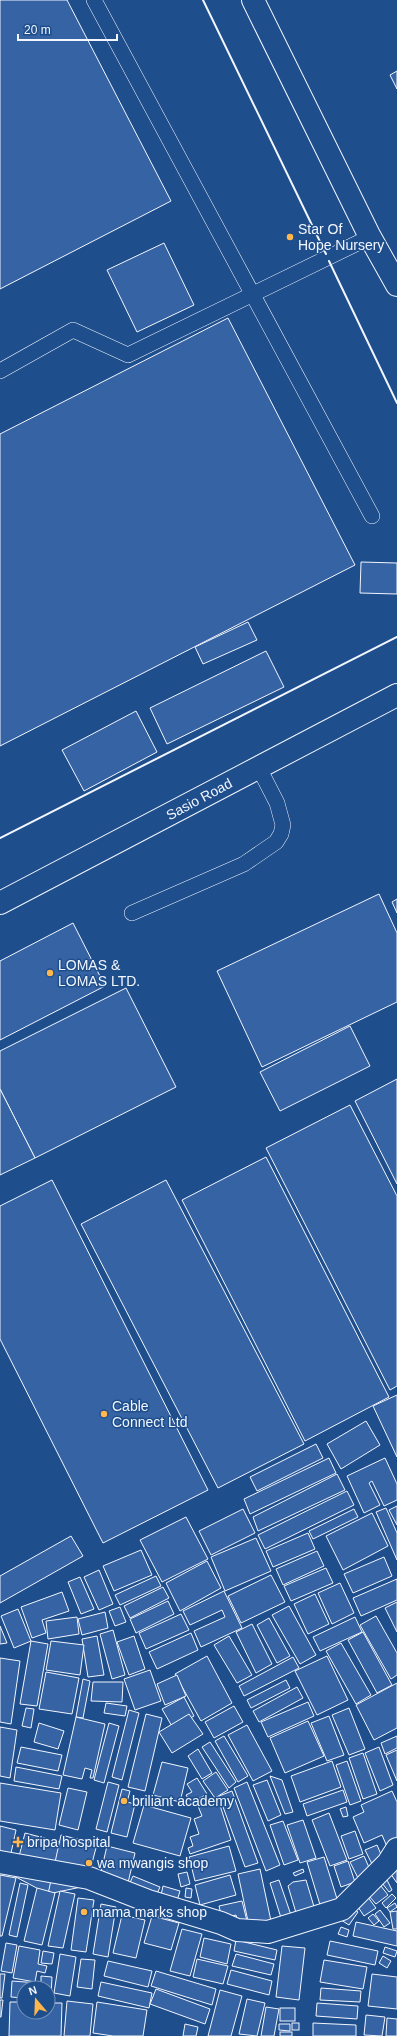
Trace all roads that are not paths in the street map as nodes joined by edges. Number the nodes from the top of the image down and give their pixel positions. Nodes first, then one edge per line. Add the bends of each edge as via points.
1 (94, 0) edge
2 (253, 0) edge
3 (370, 237) junction
4 (397, 285) edge
5 (253, 293) junction
6 (0, 371) edge
7 (372, 516) dead end
8 (397, 695) edge
9 (259, 768) junction
10 (0, 903) edge
11 (132, 914) dead end
12 (397, 1850) edge
13 (0, 1862) edge

1 - 5 lane
2 - 3 street
3 - 4 street
3 - 5 lane
5 - 6 lane via 128,355 73,330
5 - 7 lane
8 - 9 street, Sasio Road
9 - 10 street, Sasio Road
9 - 11 lane via 277,803 283,825 276,842 244,864
12 - 13 street via 388,1863 342,1909 268,1932 237,1930 148,1901 89,1878

